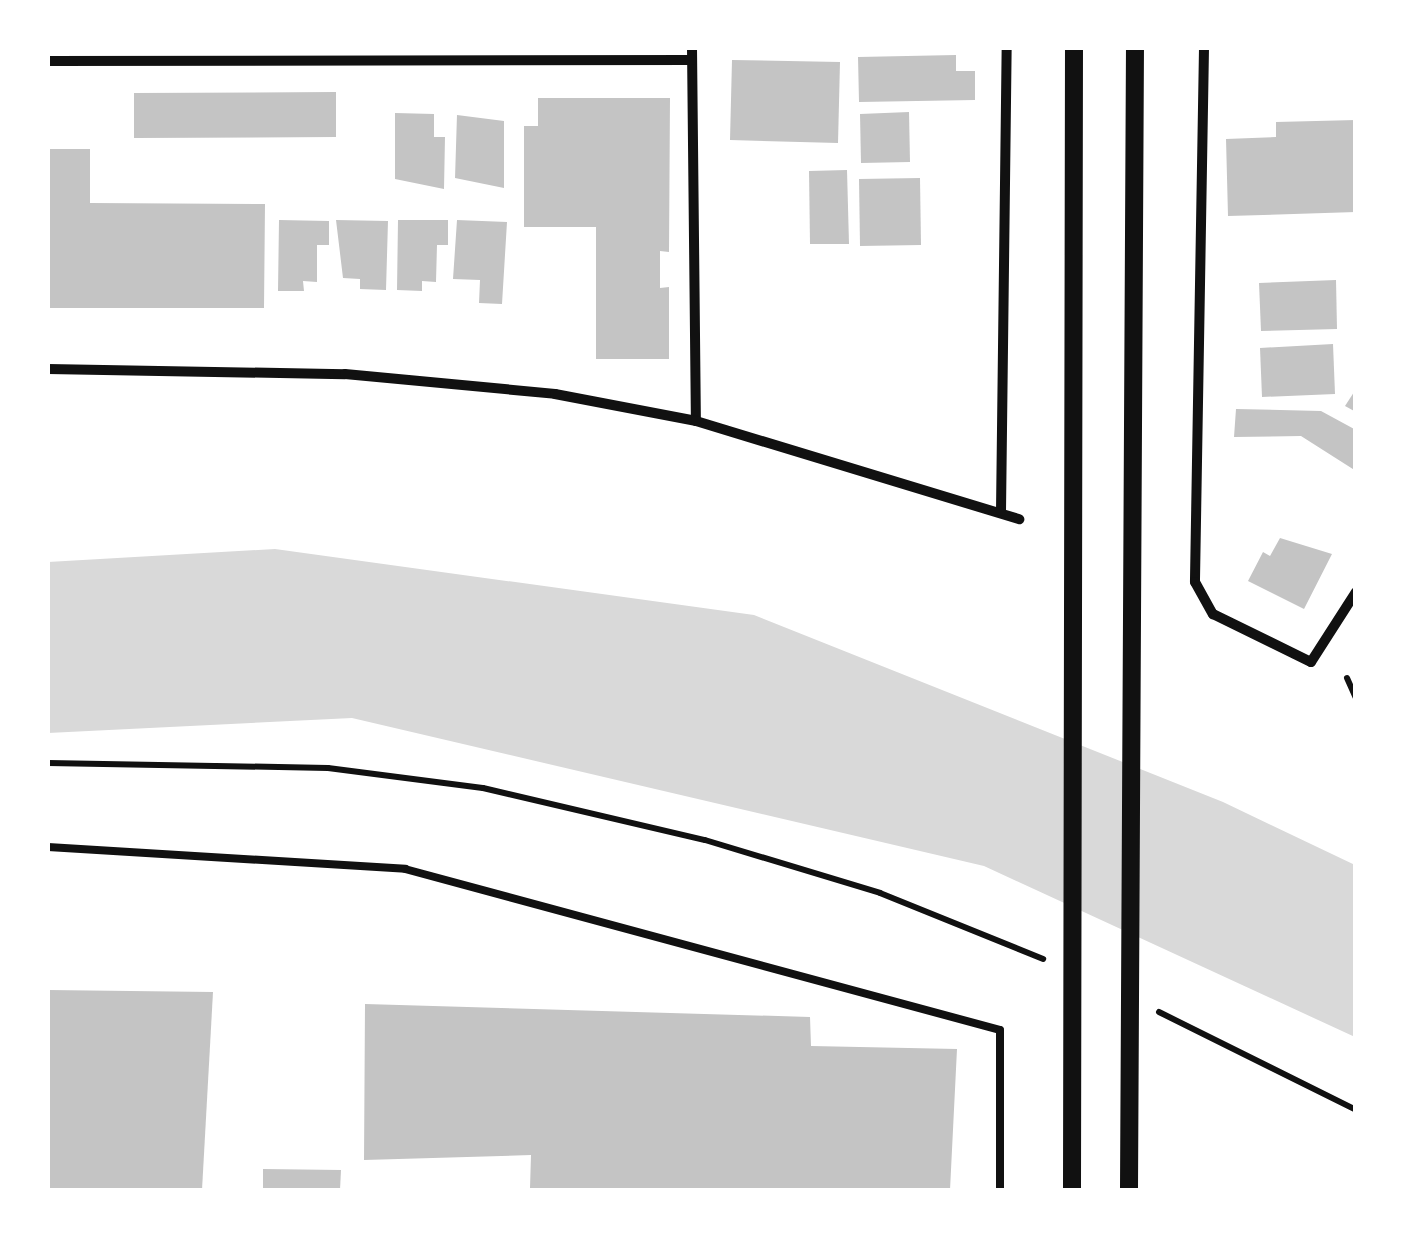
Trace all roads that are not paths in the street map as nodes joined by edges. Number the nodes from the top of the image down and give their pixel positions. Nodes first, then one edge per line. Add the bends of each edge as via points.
1 (1007, 48) edge
2 (1074, 48) edge
3 (1135, 48) edge
4 (1204, 48) edge
5 (692, 54) edge
6 (48, 61) edge
7 (48, 369) edge
8 (696, 421) junction
9 (1001, 512) junction
10 (1019, 519) dead end
11 (1356, 592) edge
12 (48, 847) edge
13 (1000, 1190) edge
14 (1072, 1190) edge
15 (1129, 1190) edge

1 - 9 street
2 - 14 street
3 - 15 street
4 - 11 street via 1195,582 1213,614 1311,662
5 - 6 street
5 - 8 street
7 - 8 street via 345,374 555,394
8 - 9 street
9 - 10 street
12 - 13 lane via 406,869 1000,1030

